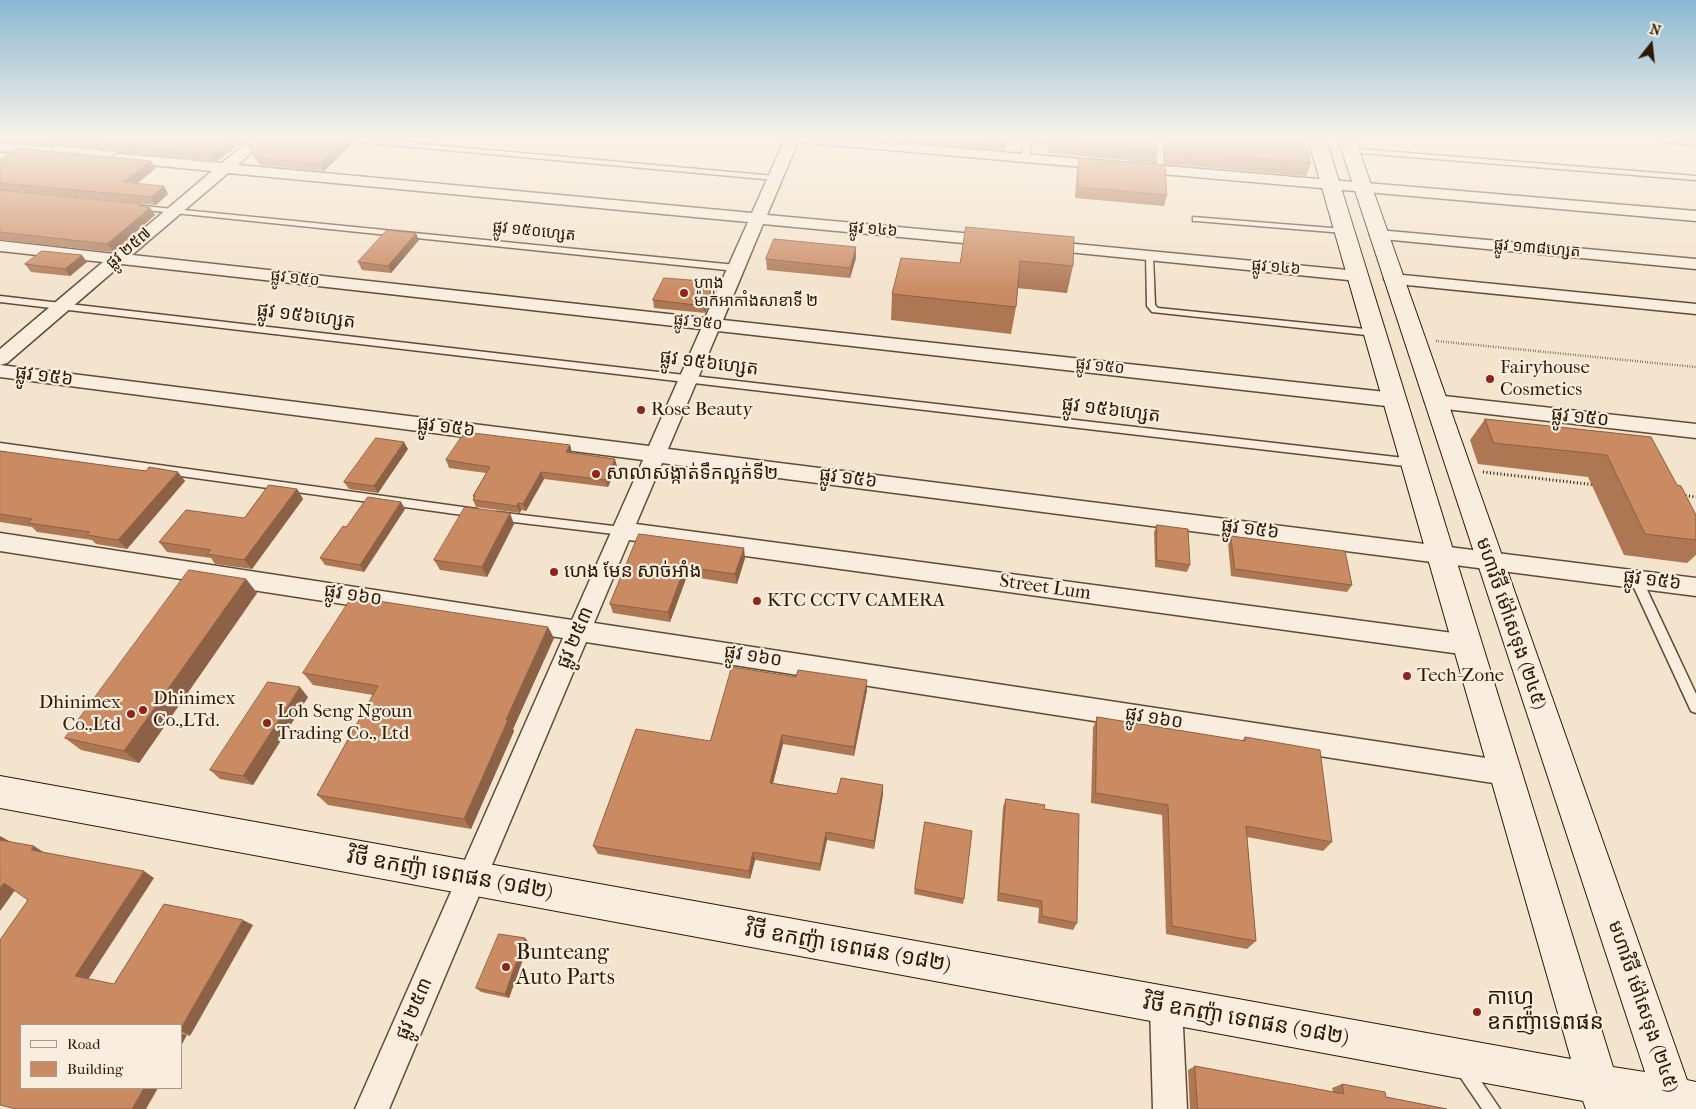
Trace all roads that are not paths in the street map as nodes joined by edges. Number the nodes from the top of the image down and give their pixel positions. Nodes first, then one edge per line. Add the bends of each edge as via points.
1 (198, 191) edge
2 (462, 191) edge
3 (769, 191) edge
4 (1332, 191) edge
5 (1363, 191) edge
6 (1405, 191) edge
7 (126, 206) edge
8 (174, 211) junction
9 (1696, 216) edge
10 (757, 219) junction
11 (1196, 219) dead end
12 (1344, 231) junction
13 (1378, 235) junction
14 (1012, 243) edge
15 (1032, 245) edge
16 (0, 246) edge
17 (1149, 256) junction
18 (118, 259) junction
19 (1696, 264) edge
20 (736, 268) junction
21 (1358, 276) junction
22 (1393, 279) junction
23 (0, 299) edge
24 (62, 307) junction
25 (1696, 309) edge
26 (712, 324) junction
27 (1375, 333) junction
28 (0, 359) edge
29 (0, 371) edge
30 (688, 379) junction
31 (1395, 400) junction
32 (1435, 402) junction
33 (1696, 431) edge
34 (0, 447) edge
35 (655, 454) junction
36 (1414, 463) junction
37 (622, 531) junction
38 (0, 542) edge
39 (1440, 554) junction
40 (1488, 560) junction
41 (1636, 579) junction
42 (1696, 587) edge
43 (579, 630) junction
44 (1468, 645) junction
45 (1696, 707) edge
46 (1506, 773) junction
47 (0, 792) edge
48 (472, 879) junction
49 (1166, 1006) junction
50 (1455, 1059) junction
51 (1603, 1097) edge
52 (1682, 1103) edge
53 (372, 1109) edge
54 (1170, 1109) edge
55 (1492, 1109) edge

1 - 8 street, ផ្លូវ ២៥៧
2 - 10 street, ផ្លូវ ១៤៦
3 - 10 street, ផ្លូវ ២៥៣
4 - 12 main road
5 - 13 main road, មហាវិថី ម៉ៅសេទុង (២៤៥)
6 - 9 street
7 - 8 lane, ផ្លូវ ១៥០ហ្សេត
8 - 18 street, ផ្លូវ ២៥៧
8 - 20 lane, ផ្លូវ ១៥០ហ្សេត
10 - 14 street, ផ្លូវ ១៤៦
10 - 20 street, ផ្លូវ ២៥៣
11 - 12 lane
12 - 21 main road
13 - 19 street, ផ្លូវ ១៣៨ហ្សេត
13 - 22 main road, មហាវិថី ម៉ៅសេទុង (២៤៥)
15 - 17 street, ផ្លូវ ១៤៦
16 - 18 street, ផ្លូវ ១៥០
17 - 21 street, ផ្លូវ ១៤៦
17 - 27 lane via 1151,306 1155,310
18 - 24 street, ផ្លូវ ២៥៧
18 - 26 street, ផ្លូវ ១៥០
20 - 26 street, ផ្លូវ ២៥៣
21 - 27 main road
22 - 25 street
22 - 32 main road, មហាវិថី ម៉ៅសេទុង (២៤៥)
23 - 24 lane, ផ្លូវ ១៥៦ហ្សេត
24 - 28 street, ផ្លូវ ២៥៧
24 - 30 lane, ផ្លូវ ១៥៦ហ្សេត
26 - 30 street, ផ្លូវ ២៥៣
26 - 31 street, ផ្លូវ ១៥០
27 - 31 main road
29 - 35 street, ផ្លូវ ១៥៦
30 - 35 street, ផ្លូវ ២៥៣
30 - 36 lane, ផ្លូវ ១៥៦ហ្សេត
31 - 36 main road
32 - 33 street, ផ្លូវ ១៥០
32 - 40 main road, មហាវិថី ម៉ៅសេទុង (២៤៥)
34 - 37 lane
35 - 37 street, ផ្លូវ ២៥៣
35 - 39 street, ផ្លូវ ១៥៦
36 - 39 main road
37 - 43 street, ផ្លូវ ២៥៣
37 - 44 street, Street Lum
38 - 43 street, ផ្លូវ ១៦០
39 - 40 street, ផ្លូវ ១៥៦
39 - 44 main road
40 - 41 street, ផ្លូវ ១៥៦
40 - 52 main road, មហាវិថី ម៉ៅសេទុង (២៤៥)
41 - 42 street, ផ្លូវ ១៥៦
41 - 45 lane
43 - 46 street, ផ្លូវ ១៦០
43 - 48 street, ផ្លូវ ២៥៣
44 - 46 main road
46 - 51 main road
47 - 48 main road, វិថី ឧកញ៉ា ទេពផន (១៨២)
48 - 49 main road, វិថី ឧកញ៉ា ទេពផន (១៨២)
48 - 53 street, ផ្លូវ ២៥៣
49 - 50 main road, វិថី ឧកញ៉ា ទេពផន (១៨២)
49 - 54 street
50 - 51 main road, វិថី ឧកញ៉ា ទេពផន (១៨២)
50 - 55 lane
51 - 52 main road, វិថី ឧកញ៉ា ទេពផន (១៨២)

